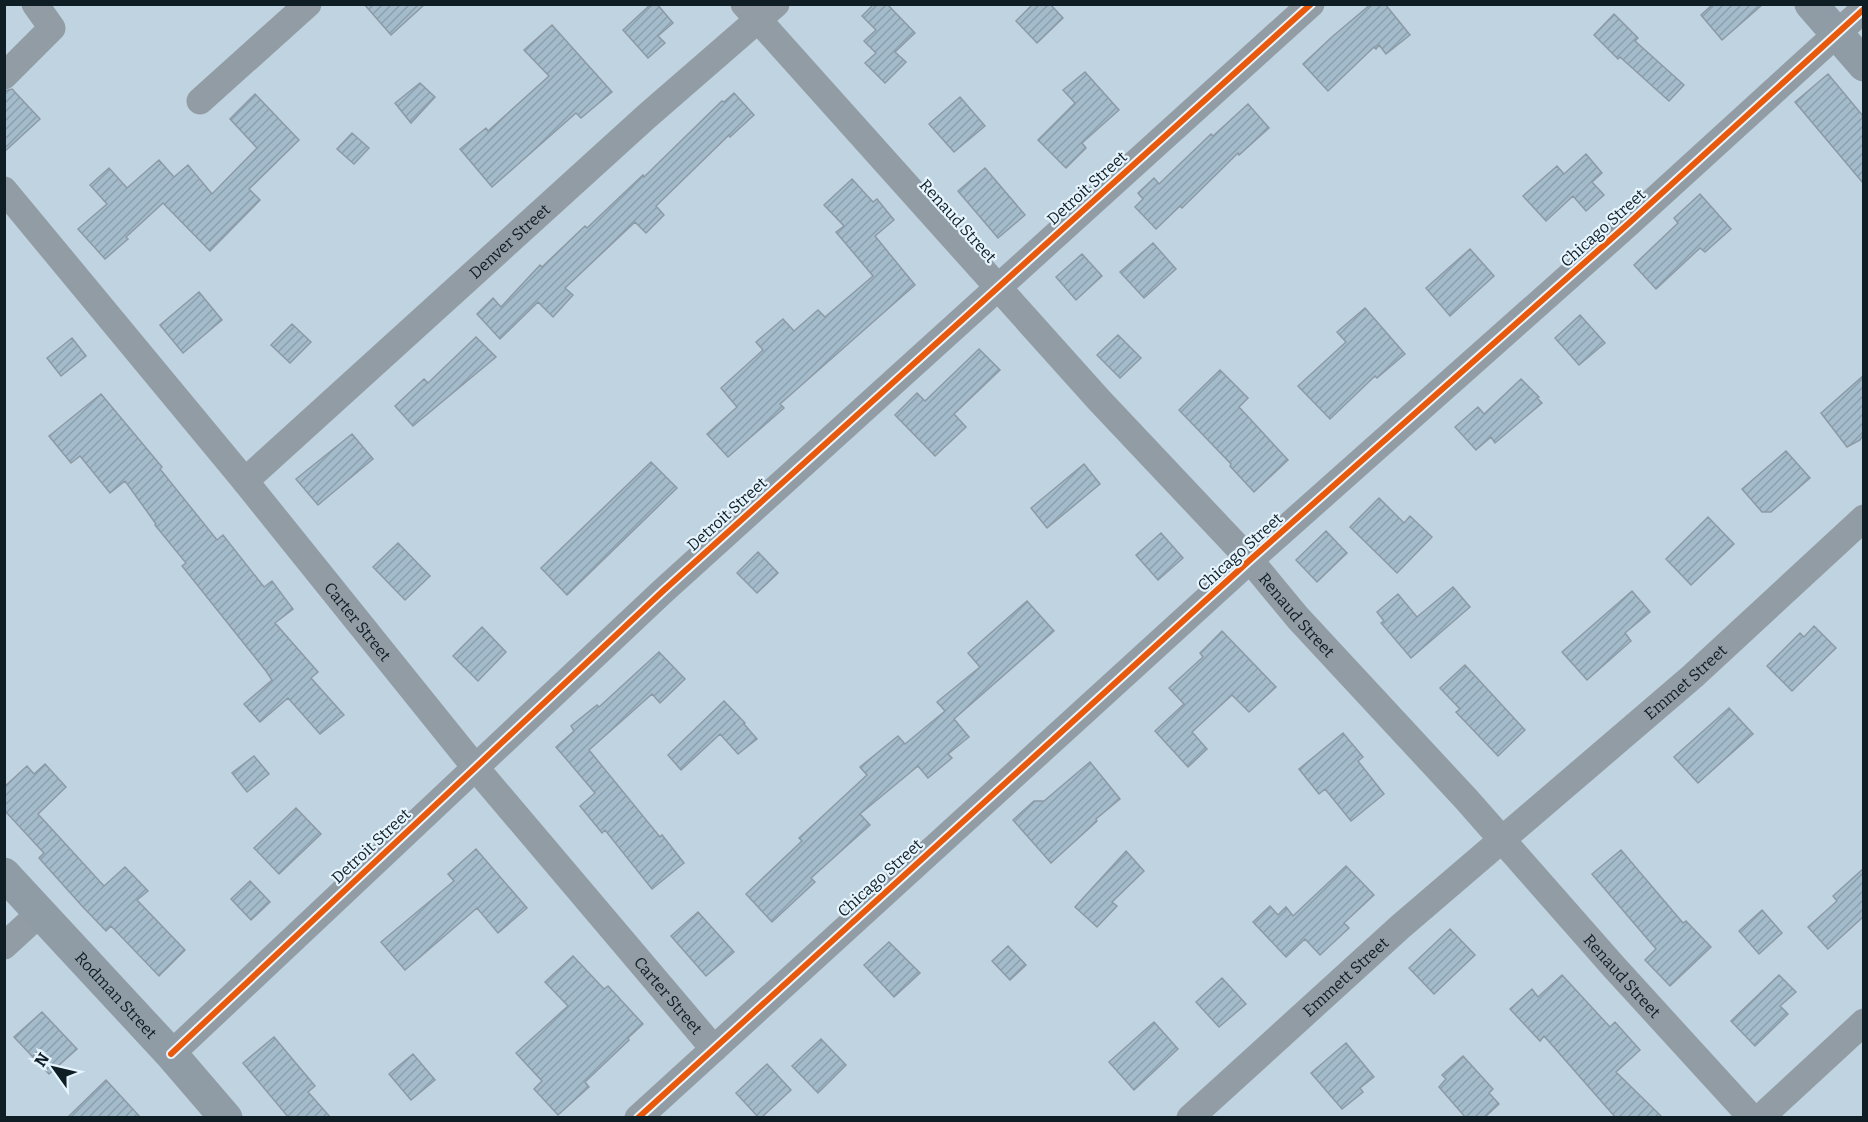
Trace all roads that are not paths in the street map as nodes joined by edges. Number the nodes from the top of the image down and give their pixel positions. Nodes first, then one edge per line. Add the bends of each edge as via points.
1 (35, 4) edge
2 (308, 4) edge
3 (1311, 4) edge
4 (1811, 4) edge
5 (759, 9) edge
6 (1863, 9) edge
7 (1836, 33) junction
8 (1863, 65) edge
9 (4, 76) edge
10 (200, 101) dead end
11 (4, 190) edge
12 (998, 286) junction
13 (244, 481) junction
14 (1863, 518) edge
15 (1250, 560) junction
16 (475, 767) junction
17 (1503, 841) junction
18 (4, 874) edge
19 (40, 913) junction
20 (4, 946) edge
21 (1863, 1022) edge
22 (714, 1049) junction
23 (171, 1054) junction
24 (226, 1118) edge
25 (638, 1118) edge
26 (1190, 1118) edge
27 (1752, 1118) edge
28 (1760, 1118) edge

1 - 9 street via 52,28
2 - 10 street
3 - 12 street, Detroit Street
4 - 7 street
5 - 12 street, Renaud Street
5 - 13 street, Denver Street via 647,116
6 - 7 street, Chicago Street
7 - 8 street
7 - 15 street, Chicago Street
11 - 13 street, Carter Street
12 - 15 street, Renaud Street
12 - 16 street, Detroit Street
13 - 16 street, Carter Street
14 - 17 street, Emmet Street via 1693,676
15 - 17 street, Renaud Street via 1298,618
15 - 22 street, Chicago Street
16 - 22 street, Carter Street
16 - 23 street, Detroit Street
17 - 26 street, Emmett Street via 1400,927
17 - 27 street, Renaud Street
18 - 19 street, Rodman Street
19 - 20 street
19 - 23 street, Rodman Street
21 - 28 street
22 - 25 street, Chicago Street
23 - 24 street, Rodman Street

